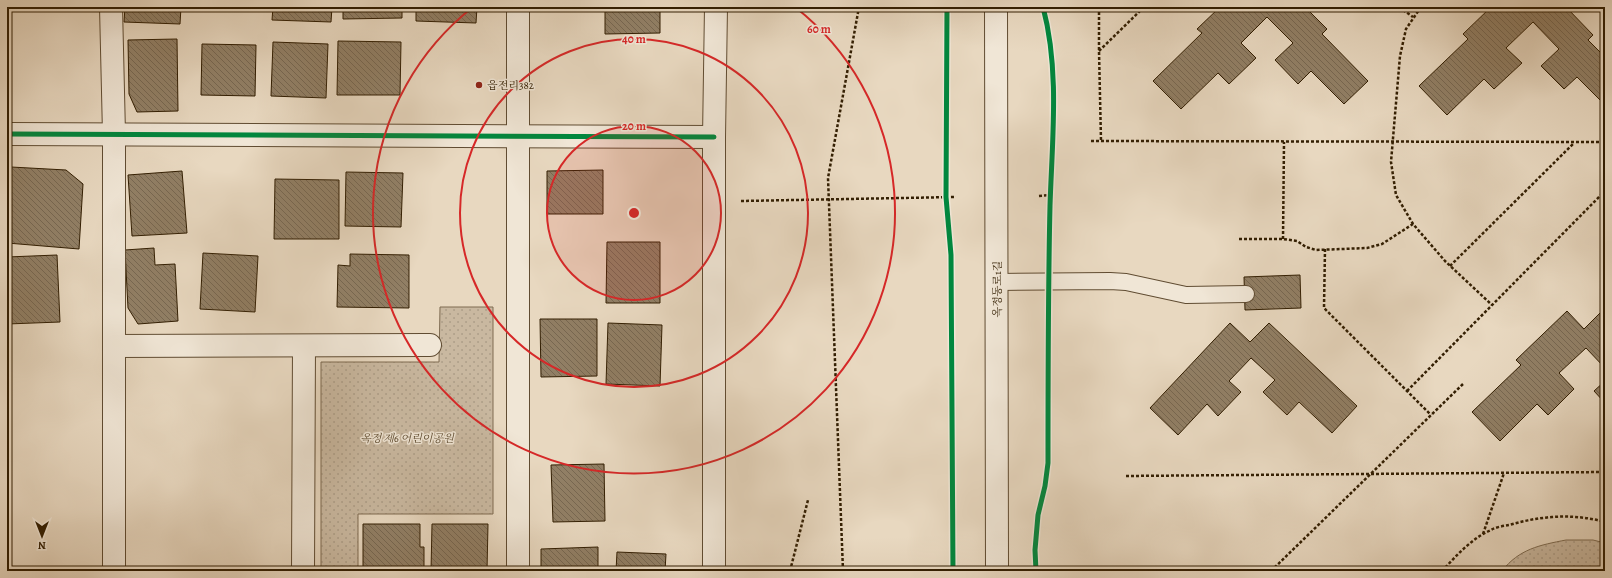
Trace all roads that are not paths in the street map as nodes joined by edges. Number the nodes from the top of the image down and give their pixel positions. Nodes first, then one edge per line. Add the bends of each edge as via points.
1 (111, 7) edge
2 (518, 7) edge
3 (716, 7) edge
4 (996, 7) edge
5 (7, 134) edge
6 (114, 134) junction
7 (518, 136) junction
8 (714, 137) junction
9 (997, 282) junction
10 (1246, 294) dead end
11 (430, 344) dead end
12 (114, 346) junction
13 (304, 346) junction
14 (114, 571) edge
15 (303, 571) edge
16 (518, 571) edge
17 (714, 571) edge
18 (997, 571) edge

1 - 6 street
2 - 7 street
3 - 8 street
4 - 9 street, 옥정동로1길
5 - 6 street
6 - 7 street
6 - 12 street
7 - 8 street
7 - 16 street
8 - 17 street
9 - 10 lane via 1110,281 1186,295
9 - 18 street, 옥정동로1길
11 - 13 street
12 - 13 street
12 - 14 street
13 - 15 street

